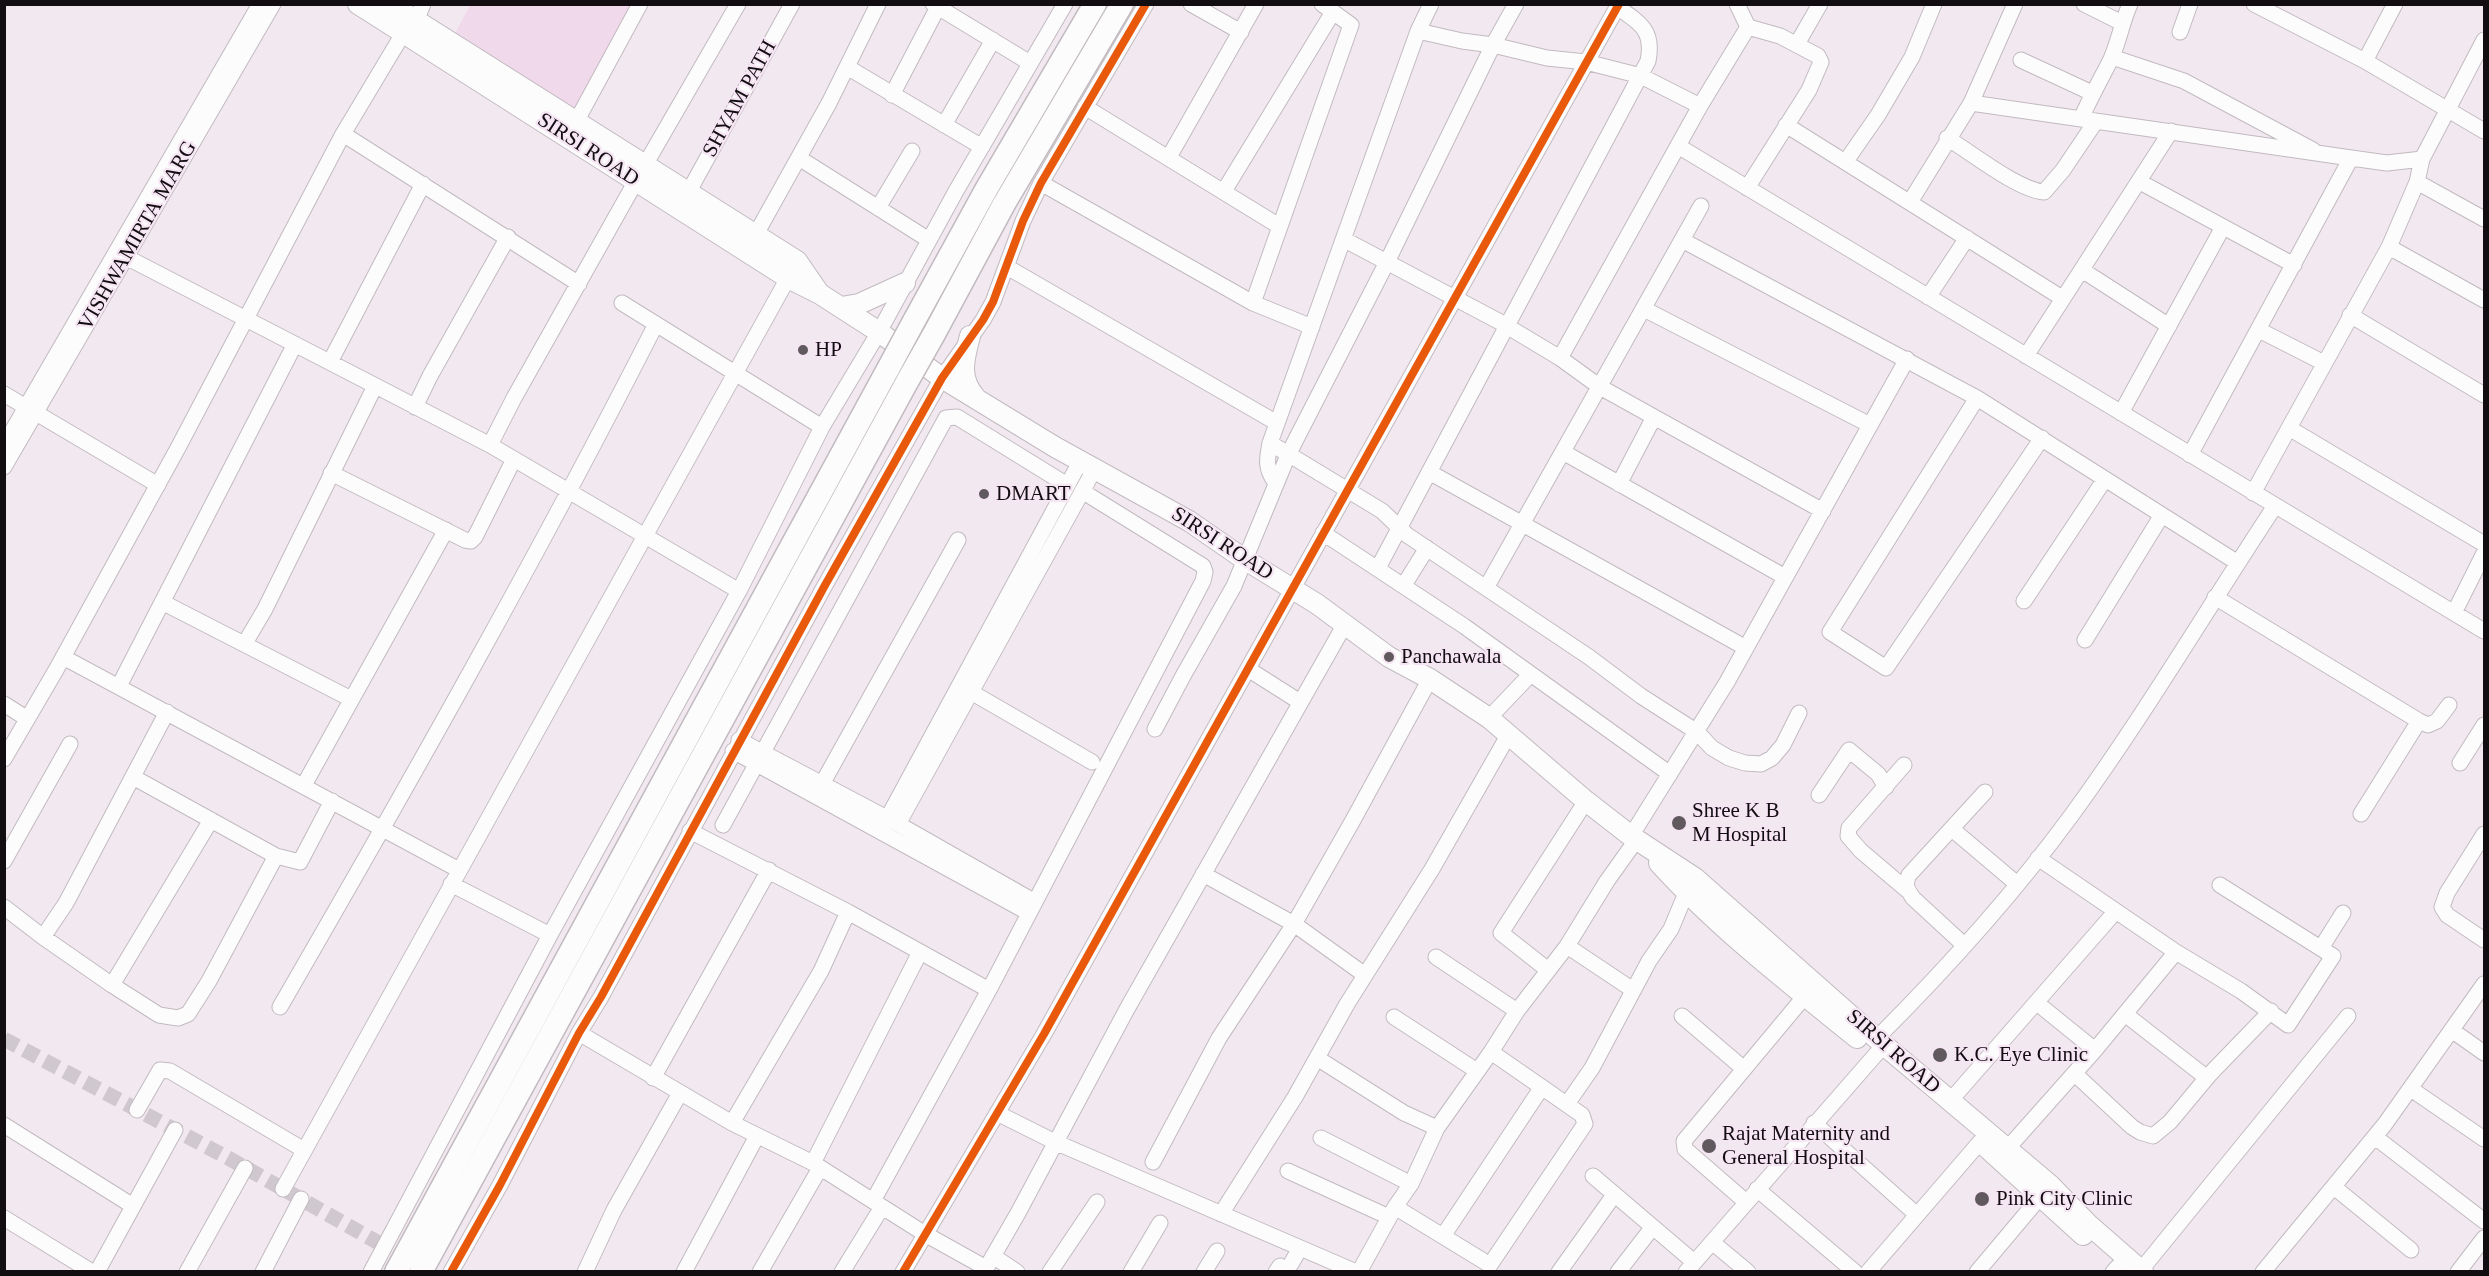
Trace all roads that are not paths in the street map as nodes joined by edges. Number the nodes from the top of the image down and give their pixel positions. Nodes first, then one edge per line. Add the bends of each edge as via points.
1 (260, 4) edge
2 (273, 4) edge
3 (358, 4) edge
4 (390, 4) edge
5 (640, 4) edge
6 (738, 4) edge
7 (792, 4) edge
8 (879, 4) edge
9 (1095, 4) edge
10 (1122, 4) edge
11 (1146, 4) edge
12 (1191, 4) edge
13 (1256, 4) edge
14 (1431, 4) edge
15 (1516, 4) edge
16 (1737, 4) edge
17 (1820, 4) edge
18 (1934, 4) edge
19 (2015, 4) edge
20 (2084, 4) edge
21 (2130, 4) edge
22 (2190, 4) edge
23 (2254, 4) edge
24 (2395, 4) edge
25 (935, 6) edge
26 (1061, 6) edge
27 (1618, 6) edge
28 (1328, 8) edge
29 (2287, 11) edge
30 (414, 19) edge
31 (2122, 23) junction
32 (1748, 27) junction
33 (1418, 31) junction
34 (1241, 32) junction
35 (2180, 32) dead end
36 (993, 40) junction
37 (2484, 40) edge
38 (1797, 44) junction
39 (1493, 45) junction
40 (2112, 57) junction
41 (2021, 60) dead end
42 (2365, 61) junction
43 (1586, 62) junction
44 (1030, 63) junction
45 (847, 67) junction
46 (1641, 76) junction
47 (2092, 93) junction
48 (892, 94) junction
49 (1971, 103) junction
50 (1700, 106) junction
51 (1085, 107) junction
52 (2447, 110) junction
53 (2089, 120) junction
54 (576, 122) junction
55 (944, 125) junction
56 (1786, 125) junction
57 (2171, 131) junction
58 (2484, 131) edge
59 (343, 134) junction
60 (1947, 138) junction
61 (1678, 146) junction
62 (982, 147) junction
63 (912, 151) dead end
64 (2320, 154) junction
65 (1168, 157) junction
66 (799, 158) junction
67 (2351, 158) junction
68 (2422, 159) junction
69 (1845, 161) junction
70 (640, 173) junction
71 (2140, 182) junction
72 (2417, 182) junction
73 (1041, 183) junction
74 (423, 184) junction
75 (1747, 188) junction
76 (1224, 191) junction
77 (688, 193) junction
78 (1910, 202) junction
79 (1701, 206) dead end
80 (879, 208) junction
81 (2484, 219) edge
82 (1279, 226) junction
83 (2223, 227) junction
84 (508, 237) junction
85 (1967, 238) junction
86 (929, 240) junction
87 (1345, 240) junction
88 (1682, 240) junction
89 (751, 243) junction
90 (2389, 247) junction
91 (126, 257) junction
92 (1387, 262) junction
93 (2294, 265) junction
94 (1007, 267) junction
95 (2082, 270) junction
96 (788, 278) junction
97 (905, 283) junction
98 (579, 284) junction
99 (820, 294) junction
100 (1928, 297) junction
101 (1454, 298) junction
102 (2062, 298) junction
103 (2484, 300) edge
104 (622, 303) dead end
105 (1253, 303) junction
106 (841, 307) junction
107 (1644, 309) junction
108 (2350, 315) junction
109 (247, 320) junction
110 (656, 324) junction
111 (2169, 326) junction
112 (1312, 327) junction
113 (1507, 327) junction
114 (2259, 330) junction
115 (879, 332) junction
116 (970, 336) junction
117 (295, 344) junction
118 (2026, 356) junction
119 (1560, 358) junction
120 (1907, 359) junction
121 (330, 362) junction
122 (2324, 363) junction
123 (735, 372) junction
124 (898, 375) junction
125 (942, 378) junction
126 (375, 386) junction
127 (1600, 387) junction
128 (4, 394) edge
129 (2484, 395) edge
130 (1977, 398) junction
131 (977, 400) junction
132 (415, 407) junction
133 (32, 409) junction
134 (2121, 413) junction
135 (1654, 417) junction
136 (1277, 423) junction
137 (1870, 425) junction
138 (822, 426) junction
139 (2289, 428) junction
140 (2042, 438) junction
141 (1270, 443) junction
142 (4, 445) edge
143 (490, 445) junction
144 (1563, 452) junction
145 (1289, 453) junction
146 (2190, 455) junction
147 (514, 459) junction
148 (1087, 466) junction
149 (4, 467) edge
150 (1429, 472) junction
151 (331, 473) junction
152 (2105, 478) junction
153 (1275, 482) junction
154 (1619, 484) junction
155 (158, 485) junction
156 (1067, 485) junction
157 (1347, 490) junction
158 (1082, 491) junction
159 (569, 492) junction
160 (2253, 493) junction
161 (2275, 506) junction
162 (1823, 511) junction
163 (2162, 515) junction
164 (1522, 524) junction
165 (1399, 528) junction
166 (446, 530) junction
167 (1323, 533) junction
168 (644, 536) junction
169 (958, 540) dead end
170 (2484, 544) edge
171 (1427, 548) junction
172 (2484, 553) edge
173 (1244, 559) junction
174 (2238, 563) junction
175 (1378, 568) junction
176 (1785, 577) junction
177 (1404, 585) junction
178 (1486, 588) junction
179 (1292, 589) junction
180 (739, 591) junction
181 (2215, 597) junction
182 (2024, 601) dead end
183 (162, 602) junction
184 (2454, 614) junction
185 (1345, 624) junction
186 (2484, 631) edge
187 (2085, 640) dead end
188 (245, 643) junction
189 (1746, 648) junction
190 (63, 657) junction
191 (1248, 669) junction
192 (1530, 675) junction
193 (1430, 679) junction
194 (119, 686) junction
195 (971, 692) junction
196 (351, 699) junction
197 (1300, 702) junction
198 (4, 704) edge
199 (2449, 705) dead end
200 (167, 712) junction
201 (1799, 713) dead end
202 (26, 718) junction
203 (1489, 718) junction
204 (2419, 722) junction
205 (2484, 725) edge
206 (1155, 729) dead end
207 (1697, 732) junction
208 (1509, 734) junction
209 (70, 744) dead end
210 (736, 746) junction
211 (4, 759) edge
212 (760, 759) junction
213 (1092, 762) dead end
214 (2460, 763) dead end
215 (1904, 765) dead end
216 (1670, 774) junction
217 (133, 777) junction
218 (822, 784) junction
219 (304, 785) junction
220 (1886, 787) junction
221 (1985, 792) dead end
222 (1818, 795) dead end
223 (332, 801) junction
224 (1586, 801) junction
225 (2361, 814) dead end
226 (211, 820) junction
227 (893, 822) junction
228 (723, 825) dead end
229 (384, 828) junction
230 (1952, 829) junction
231 (690, 831) junction
232 (2484, 834) edge
233 (1634, 837) junction
234 (276, 856) junction
235 (2038, 858) junction
236 (4, 861) edge
237 (459, 870) junction
238 (769, 870) junction
239 (1203, 873) junction
240 (451, 884) junction
241 (2017, 884) junction
242 (2220, 885) dead end
243 (1907, 890) junction
244 (1686, 892) junction
245 (4, 907) edge
246 (1032, 907) junction
247 (2116, 911) junction
248 (849, 912) junction
249 (2343, 913) dead end
250 (1294, 924) junction
251 (550, 935) junction
252 (43, 938) junction
253 (2484, 940) edge
254 (1965, 945) junction
255 (1568, 946) junction
256 (2321, 948) junction
257 (920, 952) junction
258 (2176, 952) junction
259 (1436, 957) dead end
260 (1548, 970) junction
261 (1365, 975) junction
262 (2484, 984) edge
263 (112, 985) junction
264 (989, 990) junction
265 (1634, 990) junction
266 (1805, 996) junction
267 (2037, 1003) junction
268 (280, 1007) dead end
269 (1517, 1011) junction
270 (2271, 1011) junction
271 (2125, 1014) junction
272 (1682, 1016) dead end
273 (2348, 1016) dead end
274 (1394, 1017) dead end
275 (2453, 1031) junction
276 (579, 1033) junction
277 (1879, 1045) junction
278 (2095, 1050) junction
279 (1491, 1052) junction
280 (2484, 1053) edge
281 (1317, 1058) junction
282 (1744, 1069) junction
283 (1478, 1071) junction
284 (2075, 1074) junction
285 (653, 1078) junction
286 (2207, 1078) junction
287 (1542, 1087) junction
288 (2411, 1089) junction
289 (680, 1093) junction
290 (1950, 1101) junction
291 (1567, 1104) junction
292 (137, 1110) dead end
293 (997, 1113) junction
294 (732, 1123) junction
295 (1814, 1123) junction
296 (4, 1125) edge
297 (1437, 1128) junction
298 (175, 1130) dead end
299 (757, 1137) junction
300 (2375, 1137) junction
301 (1321, 1138) dead end
302 (2484, 1139) edge
303 (1055, 1142) junction
304 (1980, 1142) junction
305 (2007, 1149) junction
306 (304, 1150) junction
307 (1153, 1162) dead end
308 (816, 1166) junction
309 (244, 1168) dead end
310 (1288, 1171) dead end
311 (1593, 1176) dead end
312 (1411, 1184) junction
313 (2334, 1187) junction
314 (283, 1189) dead end
315 (1757, 1189) junction
316 (2045, 1191) junction
317 (1614, 1195) junction
318 (301, 1199) dead end
319 (1097, 1202) dead end
320 (1746, 1202) junction
321 (877, 1204) junction
322 (133, 1206) junction
323 (1392, 1212) junction
324 (1221, 1214) junction
325 (1917, 1215) junction
326 (4, 1218) edge
327 (2484, 1221) edge
328 (1160, 1223) dead end
329 (1652, 1228) junction
330 (925, 1234) junction
331 (1443, 1236) junction
332 (2484, 1238) edge
333 (1712, 1242) junction
334 (1300, 1248) junction
335 (2411, 1250) dead end
336 (1217, 1251) dead end
337 (988, 1265) edge
338 (1283, 1267) edge
339 (1690, 1267) edge
340 (2127, 1268) edge
341 (92, 1272) edge
342 (97, 1272) edge
343 (188, 1272) edge
344 (263, 1272) edge
345 (370, 1272) edge
346 (396, 1272) edge
347 (421, 1272) edge
348 (451, 1272) edge
349 (585, 1272) edge
350 (684, 1272) edge
351 (760, 1272) edge
352 (842, 1272) edge
353 (903, 1272) edge
354 (1017, 1272) edge
355 (1050, 1272) edge
356 (1131, 1272) edge
357 (1204, 1272) edge
358 (1358, 1272) edge
359 (1559, 1272) edge
360 (1618, 1272) edge
361 (1748, 1272) edge
362 (1855, 1272) edge
363 (1868, 1272) edge
364 (1977, 1272) edge
365 (2263, 1272) edge
366 (2458, 1272) edge

1 - 133 street, VISHWAMIRTA MARG
2 - 91 street, VISHWAMIRTA MARG
3 - 30 main road, SIRSI ROAD
4 - 30 main road, SIRSI ROAD
5 - 54 street
6 - 70 street
7 - 77 street, SHYAM PATH
8 - 45 street
9 - 124 highway, bridge via 914,321
10 - 124 highway, bridge via 1004,204 934,334
11 - 51 street
12 - 34 street
13 - 34 street
14 - 33 street
15 - 39 street
16 - 32 street
17 - 38 street
18 - 69 street via 1912,57
19 - 49 street
20 - 31 street
21 - 31 street
22 - 35 street
23 - 29 street
24 - 42 street
25 - 36 street
25 - 48 street
26 - 44 street
27 - 43 street
27 - 46 street via 1645,29 1652,45
28 - 76 street
28 - 82 street via 1351,25
29 - 42 street
30 - 54 main road, SIRSI ROAD
30 - 59 street
30 - 70 main road, SIRSI ROAD
31 - 40 street
32 - 38 street
32 - 50 street
33 - 39 street
33 - 87 street
34 - 65 street
36 - 44 street
36 - 55 street
37 - 52 street
38 - 56 street via 1821,62 1809,90
39 - 43 street via 1547,58
39 - 92 street
40 - 47 street
40 - 64 street via 2184,81
41 - 47 street
42 - 52 street
43 - 46 street
43 - 101 street
44 - 62 street
45 - 48 street
45 - 66 street
46 - 50 street
46 - 113 street
47 - 53 street
48 - 55 street
49 - 53 street
49 - 60 street
50 - 61 street
51 - 65 street
51 - 73 street
52 - 58 street
52 - 68 street
53 - 57 street
53 - 60 street via 2063,170 2044,192 2021,184
54 - 70 main road, SIRSI ROAD
55 - 62 street
56 - 69 street
56 - 75 street
57 - 64 street
57 - 71 street
59 - 74 street
59 - 109 street
60 - 78 street
61 - 75 street
61 - 119 street
62 - 86 street
63 - 80 street
64 - 67 street
65 - 76 street
66 - 80 street
66 - 89 street
67 - 68 street via 2387,163
67 - 93 street
68 - 72 street
69 - 78 street
70 - 77 main road, SIRSI ROAD
70 - 89 main road, SIRSI ROAD
70 - 98 street
71 - 83 street
71 - 95 street
72 - 81 street
72 - 90 street
73 - 94 street
73 - 105 street
74 - 84 street
74 - 121 street
75 - 100 street
76 - 82 street
77 - 89 main road, SIRSI ROAD
78 - 85 street
79 - 88 street
80 - 86 street
82 - 105 street
83 - 93 street
83 - 111 street
84 - 98 street
84 - 132 street
85 - 100 street
85 - 102 street
86 - 97 street
87 - 92 street
87 - 112 street
88 - 107 street
88 - 120 street
89 - 96 main road, SIRSI ROAD
89 - 99 main road, SIRSI ROAD via 797,261
90 - 103 street
90 - 108 street
91 - 109 street
91 - 133 street, VISHWAMIRTA MARG
92 - 101 street
92 - 145 street
93 - 114 street
94 - 116 street via 993,302
94 - 136 street
95 - 102 street
95 - 111 street
96 - 99 main road, SIRSI ROAD
96 - 123 street
97 - 106 main road via 859,304
97 - 115 street
98 - 143 street
99 - 106 main road, SIRSI ROAD
100 - 118 street
101 - 113 street
101 - 157 street
102 - 118 street
104 - 110 street
105 - 112 street
106 - 115 main road, SIRSI ROAD
107 - 127 street
107 - 137 street
108 - 122 street
108 - 129 street
109 - 117 street
109 - 155 street
110 - 123 street
110 - 159 street
111 - 134 street
112 - 136 street
113 - 119 street
113 - 150 street
114 - 122 street
114 - 146 street
115 - 125 main road, SIRSI ROAD
115 - 138 street
116 - 125 street
116 - 131 main road via 963,370 969,391
117 - 121 street
117 - 183 street
118 - 134 street
119 - 127 street
120 - 130 street
120 - 137 street
121 - 126 street
122 - 139 street
123 - 138 street
123 - 168 street
124 - 346 highway
124 - 347 highway
125 - 131 main road, SIRSI ROAD
125 - 210 street
126 - 132 street
126 - 151 street
127 - 135 street
127 - 144 street
128 - 133 street
130 - 140 street
130 - 140 street via 1830,632 1886,668
131 - 148 main road, SIRSI ROAD
132 - 143 street
133 - 142 street, VISHWAMIRTA MARG
133 - 149 street, VISHWAMIRTA MARG
133 - 155 street
134 - 146 street
135 - 154 street
135 - 162 street
136 - 141 street
137 - 162 street
138 - 180 street
139 - 160 street
139 - 170 street
140 - 152 street
141 - 145 street
141 - 153 street via 1266,463
143 - 147 street
144 - 154 street
144 - 164 street
145 - 153 street
145 - 157 street
146 - 160 street
147 - 159 street
147 - 166 street via 476,537 465,540
148 - 156 street
148 - 158 street
148 - 173 main road, SIRSI ROAD via 1189,521
150 - 164 street
150 - 165 street
151 - 166 street
151 - 188 street
152 - 163 street
152 - 182 street
153 - 173 street
154 - 176 street
155 - 190 street
156 - 212 street via 957,417 945,418
156 - 227 street
157 - 165 street via 1382,511
157 - 167 street
158 - 195 street
158 - 246 street via 1203,567 1205,572
159 - 168 street
159 - 229 street
160 - 161 street
161 - 174 street
161 - 184 street
162 - 176 street
163 - 174 street
163 - 187 street
164 - 178 street
164 - 189 street
165 - 171 street
165 - 175 street
166 - 196 street
167 - 175 street
167 - 179 street
168 - 180 street
168 - 237 street
169 - 218 street
171 - 177 street
171 - 178 street
172 - 184 street
173 - 179 main road, SIRSI ROAD
173 - 206 street via 1234,586
174 - 181 street
175 - 177 street
176 - 189 street
177 - 192 street
178 - 207 street
179 - 185 main road, SIRSI ROAD
179 - 191 street
180 - 251 street
181 - 204 street
181 - 235 street via 2154,698
183 - 188 street
183 - 194 street
184 - 186 street
185 - 193 main road, SIRSI ROAD via 1389,657
185 - 197 street
188 - 196 street
189 - 207 street
190 - 194 street
190 - 202 street
191 - 197 street
191 - 293 street
192 - 203 street
192 - 216 street
193 - 203 main road, SIRSI ROAD
193 - 250 street
194 - 200 street
195 - 213 street
195 - 227 street
196 - 219 street
197 - 239 street
198 - 202 street
199 - 204 street via 2437,721 2427,725
200 - 217 street
200 - 219 street
201 - 207 street via 1783,744 1761,764 1729,758
202 - 211 street
203 - 208 main road, SIRSI ROAD
204 - 225 street
205 - 214 street
207 - 216 street
208 - 224 main road, SIRSI ROAD
208 - 261 street via 1468,809
209 - 236 street
210 - 212 street
210 - 231 street
212 - 218 street
212 - 228 street
212 - 246 street
215 - 220 street
216 - 233 street
217 - 226 street
217 - 252 street
218 - 227 street
219 - 223 street
220 - 222 street via 1878,774 1849,750
220 - 243 street via 1849,828 1848,836
221 - 230 street
223 - 229 street
223 - 234 street via 300,862
224 - 233 main road, SIRSI ROAD
224 - 260 street via 1501,933
226 - 234 street
226 - 263 street
227 - 246 street
229 - 237 street
229 - 268 street
230 - 241 street
230 - 243 street via 1909,874
231 - 238 street
231 - 276 street
232 - 253 street via 2442,907 2447,915
233 - 244 main road, SIRSI ROAD
233 - 255 street
233 - 277 main road, SIRSI ROAD via 1695,878
234 - 263 street via 188,1014 178,1018 159,1015
235 - 241 street
235 - 247 street
237 - 240 street
238 - 248 street
238 - 285 street
239 - 250 street
239 - 303 street
240 - 251 street
240 - 306 street
241 - 254 street
242 - 256 street
243 - 254 street
244 - 265 street via 1671,929
244 - 266 main road, SIRSI ROAD
245 - 252 street
246 - 264 street
247 - 258 street
247 - 267 street
248 - 257 street
248 - 294 street via 820,972
249 - 256 street
250 - 261 street
250 - 307 street via 1219,1038
251 - 345 street
252 - 263 street
254 - 277 street
255 - 260 street
255 - 265 street
256 - 270 street via 2333,956 2288,1025
257 - 264 street
257 - 308 street
258 - 270 street
258 - 271 street
259 - 269 street
260 - 269 street
261 - 281 street
262 - 275 street
264 - 321 street
265 - 291 street via 1592,1068
266 - 277 main road, SIRSI ROAD
266 - 282 street
267 - 278 street
267 - 290 street
269 - 279 street
270 - 286 street
271 - 278 street
271 - 286 street
272 - 282 street
273 - 340 street
274 - 283 street
275 - 280 street
275 - 288 street
276 - 285 street
276 - 348 street
277 - 290 main road, SIRSI ROAD
277 - 295 street
277 - 304 main road, SIRSI ROAD
278 - 284 street
279 - 283 street
279 - 287 street
281 - 297 street via 1404,1113
281 - 324 street
282 - 320 street via 1684,1141 1685,1149
283 - 297 street
284 - 286 street via 2132,1126 2153,1136
284 - 305 street
285 - 289 street
287 - 291 street
287 - 331 street
288 - 300 street
288 - 302 street
289 - 294 street
289 - 349 street via 614,1210
290 - 305 main road, SIRSI ROAD
291 - 331 street via 1582,1115 1585,1124 1490,1265
292 - 306 street via 160,1070 170,1071
293 - 303 street
293 - 330 street
294 - 299 street
295 - 315 street
295 - 325 street
296 - 322 street
297 - 312 street
298 - 322 street
299 - 308 street
299 - 350 street
300 - 313 street
300 - 327 street
301 - 312 street
303 - 324 street
303 - 337 street
304 - 316 main road, SIRSI ROAD
304 - 325 street
305 - 316 main road, SIRSI ROAD
306 - 314 street
308 - 321 street
308 - 351 street
309 - 343 street
310 - 323 street
311 - 317 street
312 - 323 street
313 - 335 street
313 - 365 street
315 - 320 street
315 - 362 street
316 - 340 main road, SIRSI ROAD via 2088,1224
316 - 364 street
317 - 329 street
317 - 359 street
318 - 344 street
319 - 355 street
320 - 333 street
321 - 330 street
321 - 352 street
322 - 342 street
323 - 331 street
323 - 358 street
324 - 334 street
325 - 363 street
326 - 341 street
328 - 356 street
329 - 339 street
329 - 360 street
330 - 337 street
330 - 353 street
332 - 366 street
333 - 339 street
333 - 361 street
334 - 338 street
334 - 358 street
336 - 357 street
337 - 354 street

